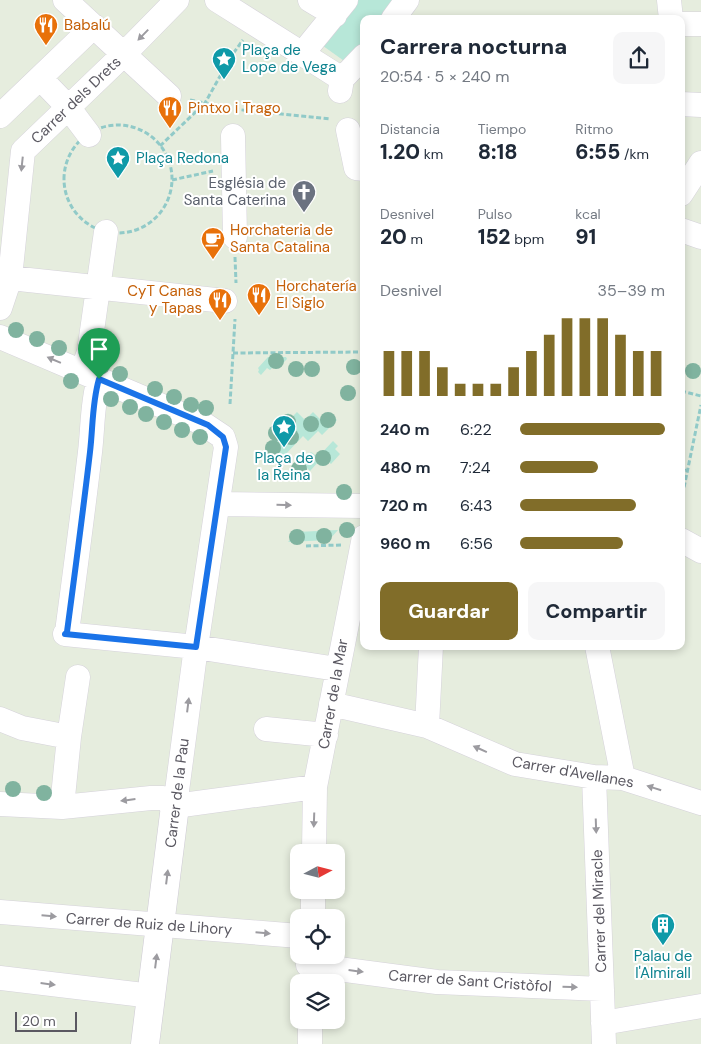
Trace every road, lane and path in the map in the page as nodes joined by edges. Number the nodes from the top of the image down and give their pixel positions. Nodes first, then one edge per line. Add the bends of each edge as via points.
1 (65, 0) edge
2 (177, 0) edge
3 (217, 0) edge
4 (310, 0) edge
5 (407, 0) edge
6 (670, 0) edge
7 (341, 8) edge
8 (396, 15) edge
9 (671, 15) edge
10 (255, 23) junction
11 (685, 24) edge
12 (701, 24) edge
13 (94, 26) junction
14 (124, 54) junction
15 (302, 54) junction
16 (360, 61) edge
17 (40, 78) junction
18 (169, 96) dead end
19 (205, 103) junction
20 (685, 104) edge
21 (701, 105) edge
22 (68, 107) junction
23 (0, 116) edge
24 (342, 125) joint
25 (89, 135) junction
26 (232, 136) dead end
27 (160, 146) junction
28 (701, 163) edge
29 (234, 167) junction
30 (360, 168) edge
31 (172, 180) junction
32 (685, 188) edge
33 (685, 231) edge
34 (106, 232) junction
35 (235, 237) joint
36 (701, 237) edge
37 (10, 278) junction
38 (98, 288) junction
39 (232, 301) junction
40 (0, 308) edge
41 (0, 337) edge
42 (233, 352) junction
43 (360, 352) edge
44 (91, 376) junction
45 (685, 392) edge
46 (701, 396) edge
47 (230, 404) dead end
48 (701, 405) edge
49 (685, 471) edge
50 (688, 471) junction
51 (685, 484) edge
52 (218, 504) junction
53 (360, 506) edge
54 (360, 541) edge
55 (685, 542) edge
56 (306, 546) dead end
57 (701, 551) edge
58 (360, 572) edge
59 (358, 593) edge
60 (196, 647) junction
61 (430, 650) edge
62 (598, 650) edge
63 (337, 669) junction
64 (78, 677) dead end
65 (331, 704) junction
66 (0, 719) edge
67 (426, 726) junction
68 (266, 729) dead end
69 (326, 736) junction
70 (69, 737) junction
71 (594, 777) junction
72 (623, 778) junction
73 (315, 787) junction
74 (701, 803) edge
75 (0, 804) edge
76 (175, 806) junction
77 (62, 807) junction
78 (314, 844) edge
79 (0, 912) edge
80 (161, 925) junction
81 (290, 935) edge
82 (309, 968) edge
83 (0, 978) edge
84 (602, 989) junction
85 (152, 996) junction
86 (701, 1006) edge
87 (310, 1029) edge
88 (604, 1033) edge
89 (145, 1044) edge
90 (310, 1044) edge

1 - 13 street
2 -> 14 street, Carrer dels Drets
3 - 10 street
4 - 7 street
5 - 8 street
6 - 9 street
7 - 15 street
10 - 15 street
10 - 19 path via 232,55
11 - 12 street
13 - 14 street
13 - 17 street
14 - 18 street
14 - 22 street, Carrer dels Drets
15 - 16 street via 341,85
17 - 22 street
17 - 23 street
19 - 24 path
19 - 27 path
20 - 21 street
22 - 25 street
22 -> 37 street, Carrer dels Drets via 23,151
24 - 30 street via 356,168
25 - 27 path via 113,126 130,127 146,134
25 - 34 path via 71,153 65,169 64,187 69,204 79,218
26 - 29 street
27 - 31 path via 169,162
28 - 32 street
29 - 31 path
29 - 35 street
31 - 34 path via 160,214 146,226 129,232
33 - 36 street
34 - 38 street
35 - 39 path
37 - 38 street
37 - 40 street, Carrer dels Drets
38 - 39 street
38 - 44 street via 88,352
39 - 42 path
44 -> 41 street
42 - 43 path
42 - 47 path
44 - 52 street via 202,423 223,437 226,447
44 - 60 street via 94,396 92,442 65,634
45 - 46 path
48 - 50 path
49 - 50 path
50 - 51 path
52 -> 53 street
52 - 60 street, Carrer de la Pau
54 - 56 path
55 - 57 street
58 - 59 street, Carrer de la Mar
59 - 63 street, Carrer de la Mar
60 - 63 street
76 -> 60 street, Carrer de la Pau
61 - 67 street
62 - 72 street
63 - 65 street, Carrer de la Mar
64 - 70 street
65 - 67 street, Carrer d'Avellanes
65 - 69 street, Carrer de la Mar
66 - 70 street via 22,728
71 -> 67 street, Carrer d'Avellanes via 515,764
68 - 69 street
69 - 73 street, Carrer de la Mar
70 - 77 street
71 - 72 street, Carrer d'Avellanes
71 -> 84 street, Carrer del Miracle
74 -> 72 street, Carrer d'Avellanes
73 - 76 street
73 -> 78 street, Carrer de la Mar
75 - 77 street
76 -> 77 street via 163,798 151,798
80 -> 76 street, Carrer de la Pau
79 -> 80 street, Carrer de Ruiz de Lihory
80 -> 81 street, Carrer de Ruiz de Lihory
85 -> 80 street, Carrer de la Pau
82 -> 84 street, Carrer de Sant Cristòfol via 437,982
83 -> 85 street
84 - 88 street, Carrer del Miracle
85 - 89 street, Carrer de la Pau
86 - 88 street
87 - 90 street

